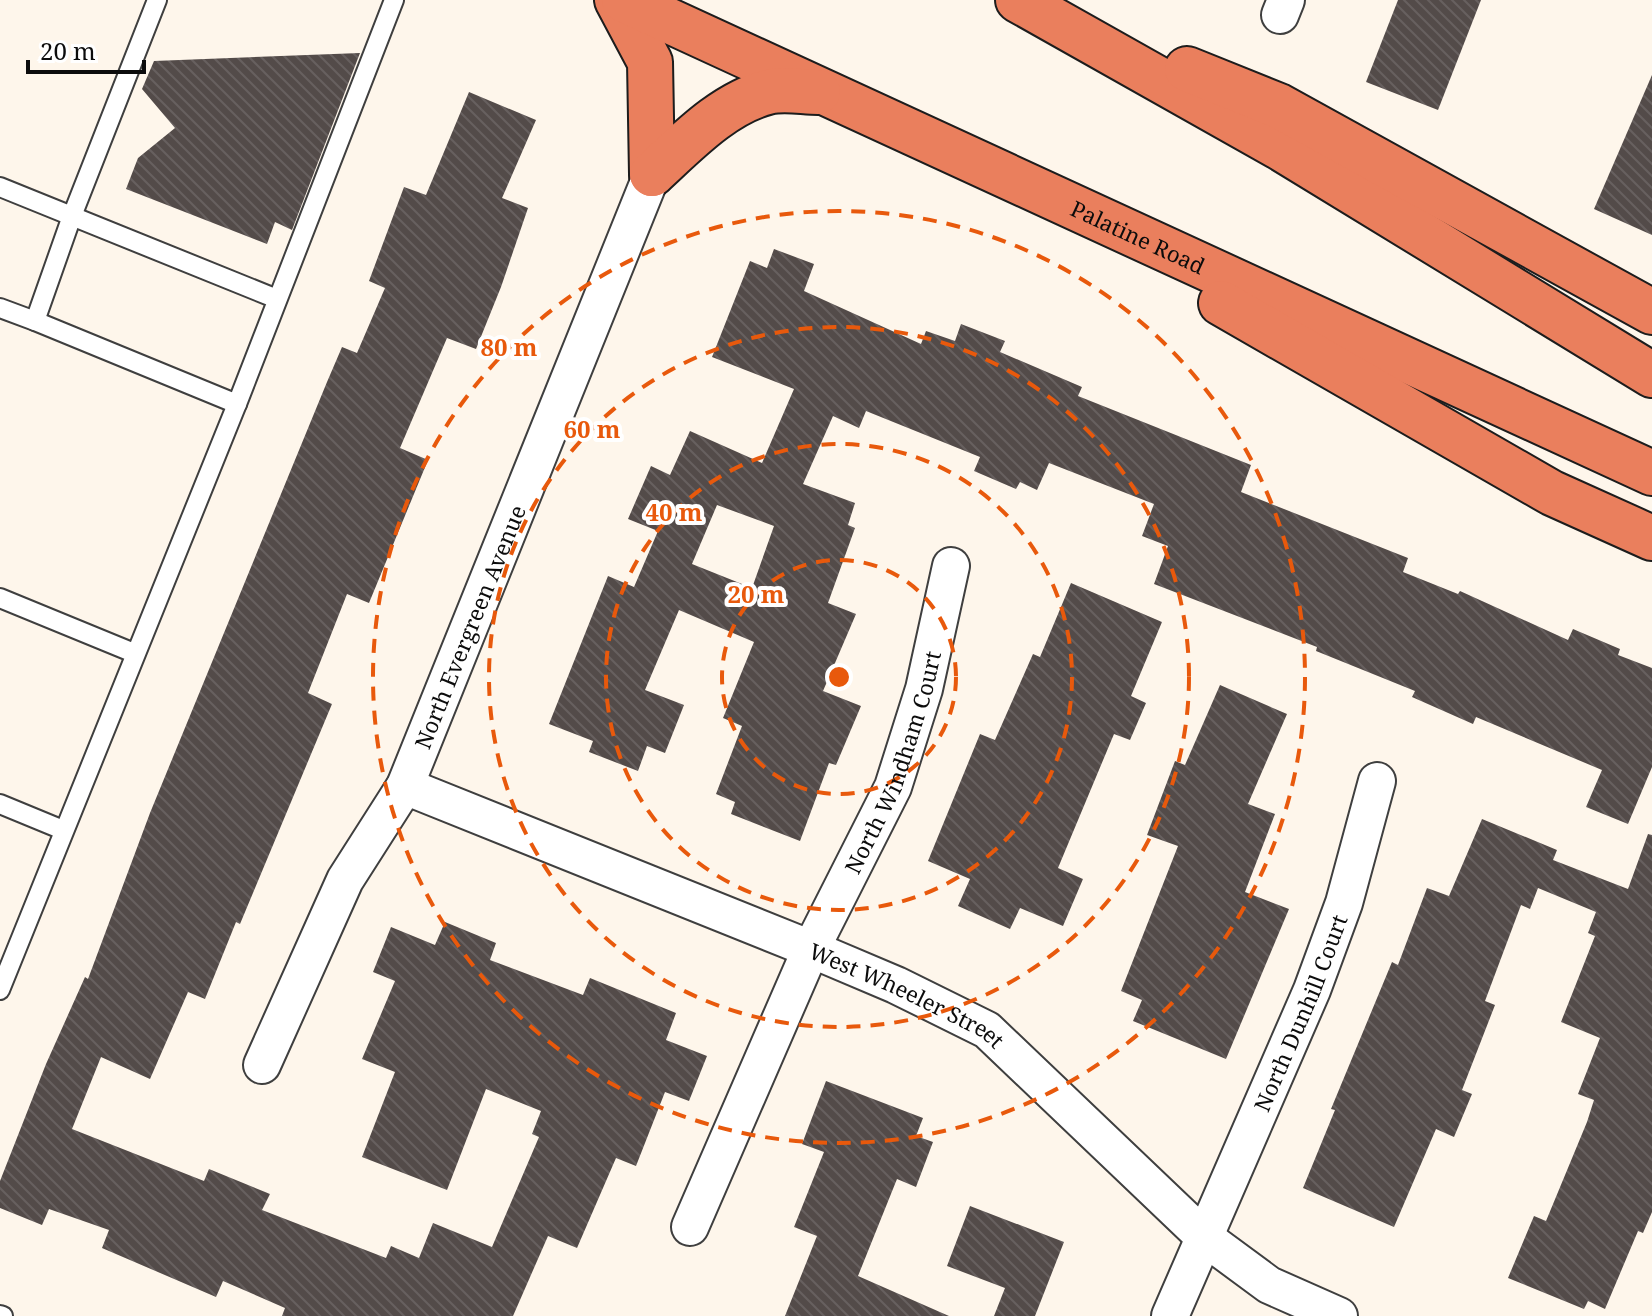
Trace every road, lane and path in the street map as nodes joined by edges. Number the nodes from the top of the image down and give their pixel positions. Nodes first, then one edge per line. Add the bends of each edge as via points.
1 (157, 0) edge
2 (394, 0) edge
3 (617, 0) edge
4 (624, 0) edge
5 (1020, 1) edge
6 (828, 92) junction
7 (973, 160) junction
8 (652, 174) junction
9 (0, 187) edge
10 (72, 216) junction
11 (277, 299) junction
12 (0, 308) edge
13 (1652, 312) edge
14 (35, 321) junction
15 (1652, 375) edge
16 (237, 404) junction
17 (1652, 473) edge
18 (1652, 538) edge
19 (951, 566) dead end
20 (0, 598) edge
21 (134, 653) junction
22 (1377, 781) dead end
23 (405, 786) junction
24 (0, 804) edge
25 (63, 830) junction
26 (811, 949) junction
27 (0, 990) edge
28 (262, 1065) dead end
29 (690, 1227) dead end
30 (1204, 1237) junction
31 (1170, 1316) edge
32 (1339, 1316) edge

1 - 10 lane
2 - 11 lane
3 - 8 highway via 650,62
4 - 6 highway, Palatine Road
5 - 13 highway via 1279,106
5 - 15 highway via 1279,147
6 - 7 highway, Palatine Road
6 - 8 highway via 770,91 736,106
7 - 17 highway, Palatine Road
7 - 18 highway via 1552,493
8 - 23 street, North Evergreen Avenue
9 - 10 lane
10 - 11 lane
10 - 14 lane
11 - 16 lane
12 - 14 lane
14 - 16 lane
16 - 21 lane
19 - 26 street, North Windham Court via 924,689 893,787
20 - 21 lane
21 - 25 lane
22 - 30 street, North Dunhill Court via 1344,903 1312,990
23 - 26 street, West Wheeler Street
23 - 28 street, North Evergreen Avenue via 345,880
24 - 25 lane
25 - 27 lane
26 - 29 street, North Windham Court
26 - 30 street, West Wheeler Street via 987,1030
30 - 31 street, North Dunhill Court
30 - 32 street, West Wheeler Street via 1269,1285

